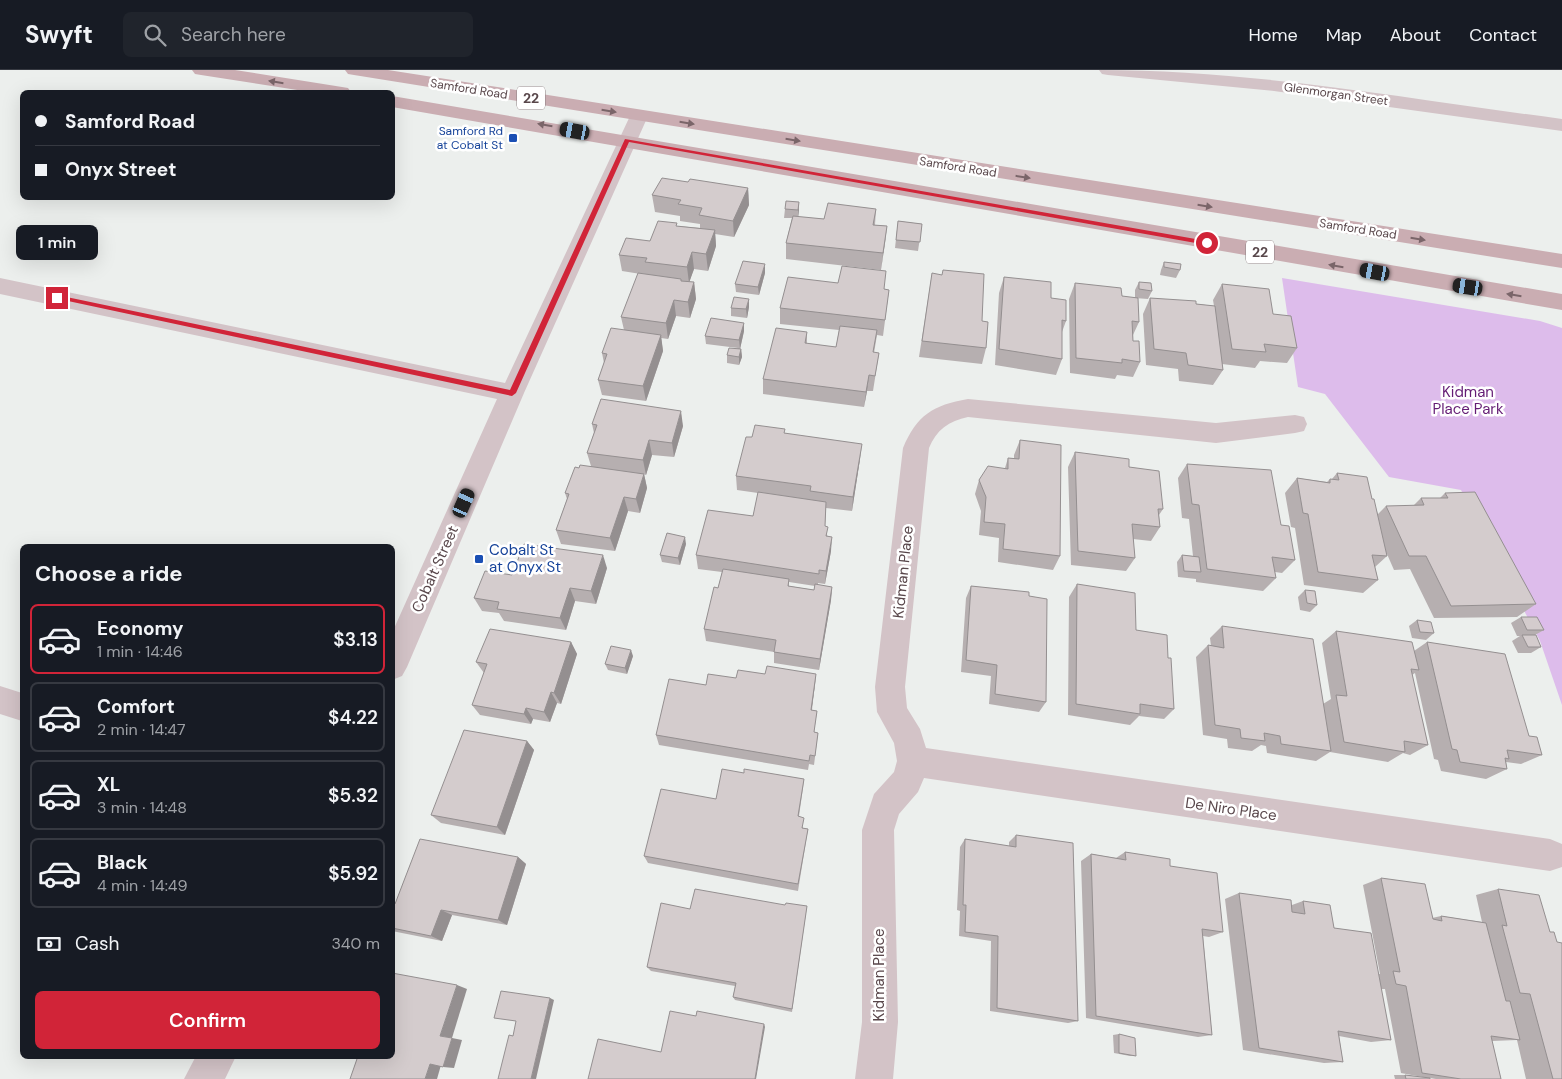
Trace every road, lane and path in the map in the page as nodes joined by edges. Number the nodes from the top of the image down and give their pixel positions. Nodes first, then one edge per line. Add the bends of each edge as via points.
1 (201, 70) edge
2 (354, 70) edge
3 (1108, 70) edge
4 (329, 90) edge
5 (395, 101) edge
6 (639, 116) junction
7 (1562, 125) edge
8 (627, 140) junction
9 (1562, 261) edge
10 (0, 286) edge
11 (1562, 302) edge
12 (512, 393) junction
13 (1295, 424) dead end
14 (395, 660) edge
15 (0, 700) edge
16 (20, 706) edge
17 (913, 761) junction
18 (1558, 855) edge
19 (216, 1059) edge
20 (203, 1079) edge
21 (874, 1079) edge

4 -> 1 main road
2 -> 6 main road, Samford Road / 22
3 - 7 street, Glenmorgan Street via 1274,86
8 -> 5 main road, Samford Road / 22
6 - 8 street, Cobalt Street
6 -> 9 main road, Samford Road / 22
11 -> 8 main road, Samford Road / 22 via 1337,266
8 - 12 street, Cobalt Street
10 - 12 street
12 - 14 street, Cobalt Street
13 - 17 street, Kidman Place via 1216,433 968,408 952,410 928,424 916,448 890,687 892,712 908,739
15 - 16 street
17 - 18 street, De Niro Place
17 - 21 street, Kidman Place via 907,781 885,805 878,830 880,1022
19 - 20 street

